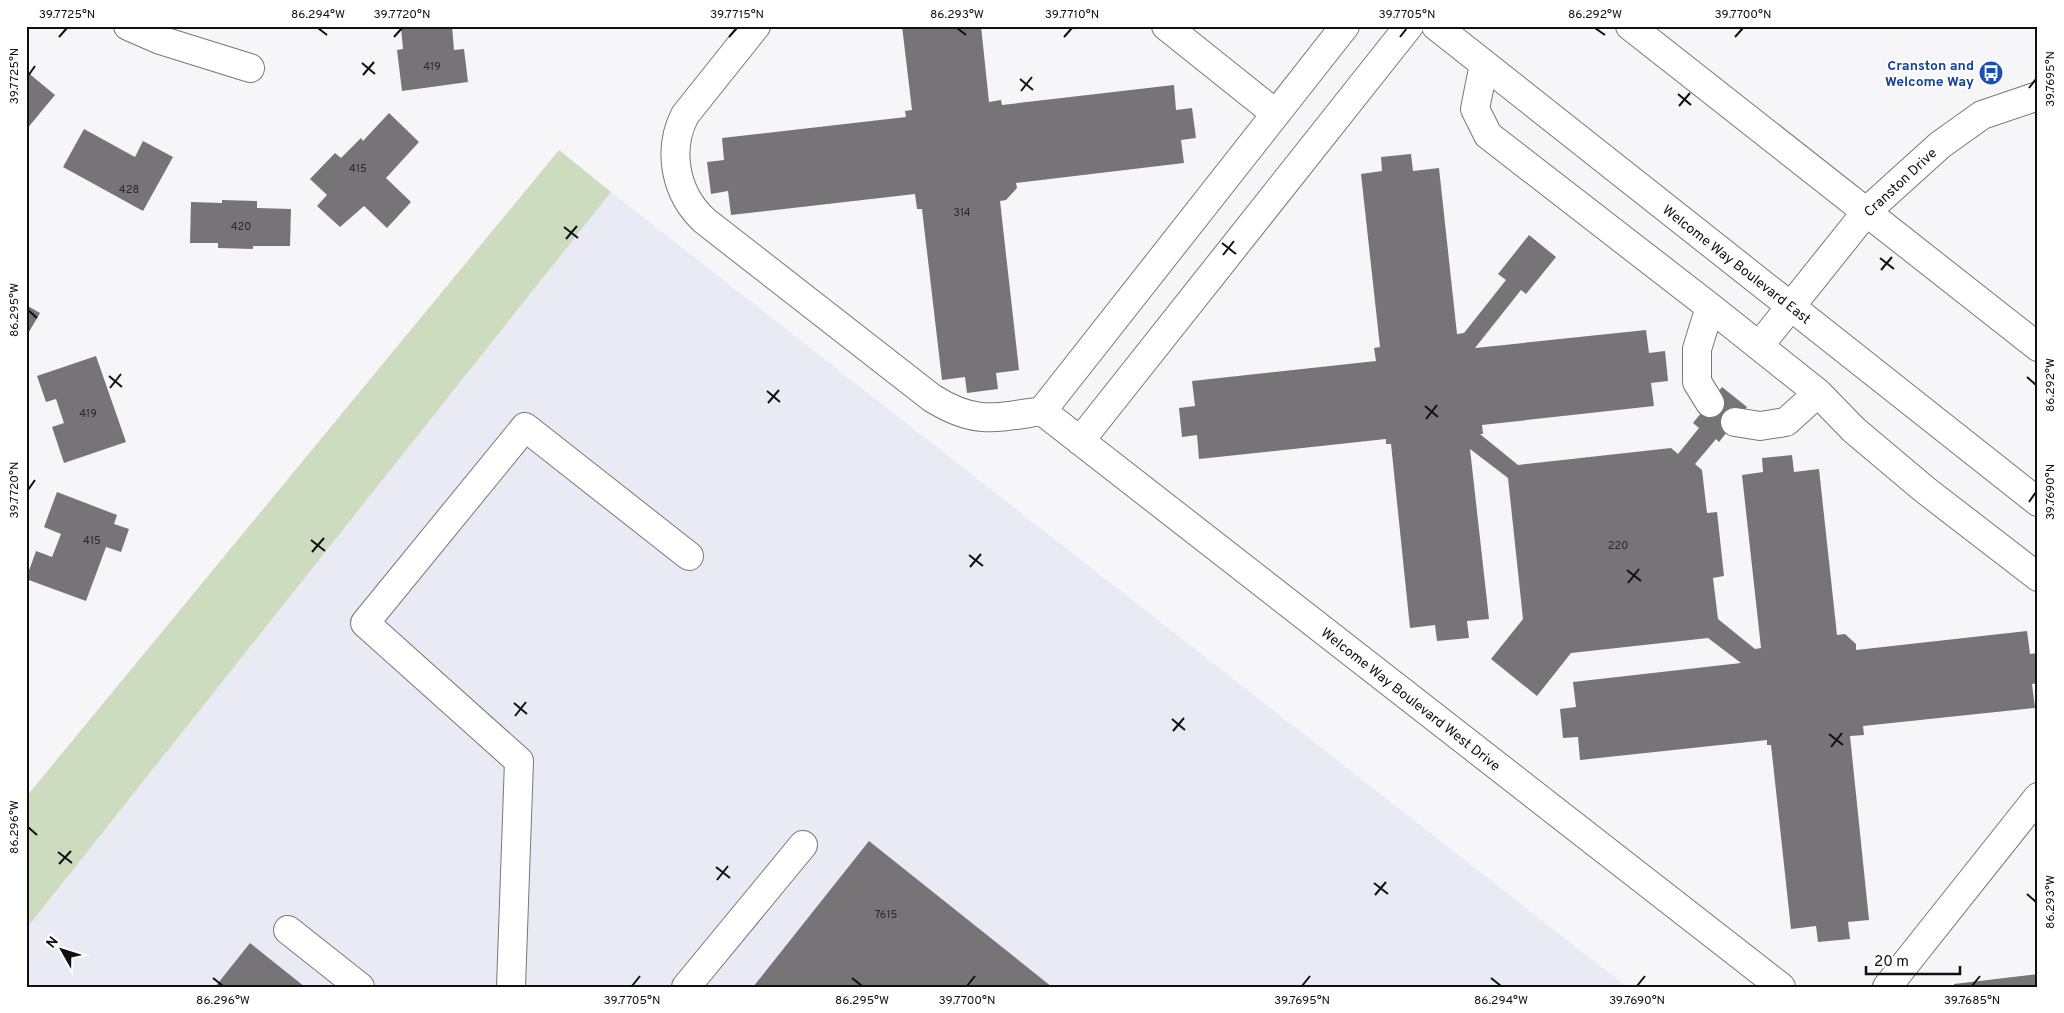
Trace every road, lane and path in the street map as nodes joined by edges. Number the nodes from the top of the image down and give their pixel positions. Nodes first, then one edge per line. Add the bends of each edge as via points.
1 (128, 26) edge
2 (756, 26) edge
3 (1166, 26) edge
4 (1345, 26) edge
5 (1409, 26) edge
6 (1436, 26) edge
7 (1630, 26) edge
8 (1484, 64) junction
9 (250, 68) dead end
10 (2038, 96) edge
11 (1276, 114) junction
12 (1867, 211) junction
13 (1790, 306) junction
14 (1710, 307) junction
15 (1759, 346) junction
16 (2038, 347) edge
17 (1818, 393) junction
18 (1710, 403) dead end
19 (1042, 411) junction
20 (1735, 422) dead end
21 (1080, 441) junction
22 (2038, 502) edge
23 (689, 556) dead end
24 (2038, 577) edge
25 (2038, 797) edge
26 (803, 845) dead end
27 (288, 930) dead end
28 (360, 987) edge
29 (511, 987) edge
30 (686, 987) edge
31 (1781, 987) edge
32 (1887, 987) edge

1 - 9 street via 160,40
2 - 19 street via 681,124 676,140 675,168 687,201 705,221 940,403 985,419
3 - 11 street
4 - 11 street
5 - 21 street
6 - 8 street, Welcome Way Boulevard East
7 - 12 street
8 - 13 street, Welcome Way Boulevard East
8 - 14 street via 1475,109 1488,135
10 - 12 street, Cranston Drive via 1982,116 1940,145
11 - 19 street
12 - 13 street, Cranston Drive
12 - 16 street
13 - 15 street, Cranston Drive
13 - 22 street, Welcome Way Boulevard East
14 - 15 street
14 - 18 street via 1697,350 1697,382
15 - 17 street
17 - 20 street via 1786,422 1760,426
17 - 24 street via 1854,430 1924,489
19 - 21 street, Welcome Way Boulevard West Drive
21 - 31 street, Welcome Way Boulevard West Drive
23 - 29 street via 525,427 365,623 519,761
25 - 32 street
26 - 30 street
27 - 28 street

